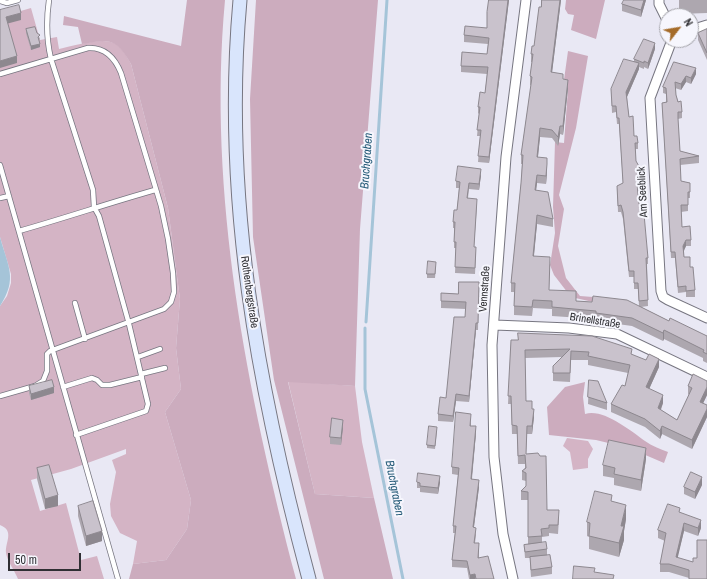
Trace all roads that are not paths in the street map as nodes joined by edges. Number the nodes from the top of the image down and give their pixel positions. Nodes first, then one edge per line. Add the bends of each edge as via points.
1 (18, 0) edge
2 (49, 0) edge
3 (240, 0) edge
4 (526, 0) edge
5 (0, 1) edge
6 (669, 48) edge
7 (51, 59) junction
8 (0, 74) edge
9 (0, 165) edge
10 (155, 190) junction
11 (9, 196) junction
12 (0, 198) edge
13 (94, 207) junction
14 (19, 231) junction
15 (75, 303) dead end
16 (707, 318) edge
17 (129, 324) junction
18 (495, 325) junction
19 (84, 339) junction
20 (160, 349) dead end
21 (53, 350) junction
22 (138, 356) junction
23 (165, 368) dead end
24 (142, 375) junction
25 (707, 377) edge
26 (63, 387) junction
27 (0, 396) edge
28 (76, 435) junction
29 (118, 579) edge
30 (309, 579) edge
31 (513, 579) edge

1 - 5 lane via 7,3
2 - 7 lane via 46,24
3 - 30 main road, Rothenbergstraße via 234,94 235,164 241,240 261,378 289,505
4 - 18 street, Vennstraße via 506,157
6 - 16 street, Am Seeblick via 650,98 661,291 663,297 668,300
7 - 8 lane
7 - 10 lane via 93,48 108,53 113,58 121,73
7 - 13 lane via 93,190
9 - 11 lane
10 - 13 lane
10 - 17 lane via 168,239 174,292 171,302 164,309
11 - 12 lane
11 - 14 lane
13 - 14 lane
13 - 17 lane via 99,216
14 - 21 lane
15 - 19 lane
17 - 19 lane
17 - 22 lane
18 - 25 street, Brinellstraße via 570,328 617,334
18 - 31 street, Vennstraße via 492,366 494,457 503,534
19 - 21 lane
20 - 22 lane
21 - 26 lane
21 - 27 lane via 47,354 47,371 43,381 35,386
22 - 24 lane
23 - 24 lane
24 - 26 lane via 110,385 102,385 92,378
24 - 28 lane via 148,404 146,411
26 - 28 lane
28 - 29 lane

